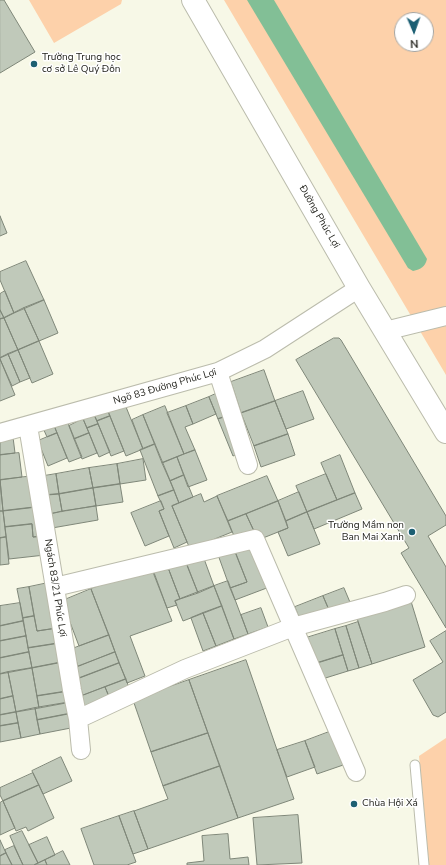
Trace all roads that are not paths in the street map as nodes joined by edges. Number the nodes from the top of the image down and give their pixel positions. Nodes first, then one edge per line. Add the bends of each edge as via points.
1 (193, 0) edge
2 (359, 288) junction
3 (446, 316) edge
4 (385, 332) junction
5 (218, 372) junction
6 (28, 426) junction
7 (446, 432) edge
8 (0, 433) edge
9 (248, 465) dead end
10 (55, 588) junction
11 (406, 595) dead end
12 (293, 627) junction
13 (78, 719) junction
14 (81, 750) dead end
15 (415, 765) dead end
16 (356, 772) dead end
17 (424, 865) edge

1 - 2 street, Đường Phúc Lợi
2 - 4 street, Đường Phúc Lợi
2 - 5 street, Ngõ 83 Đường Phúc Lợi via 265,349
3 - 4 street
4 - 7 street, Đường Phúc Lợi
5 - 6 street, Ngõ 83 Đường Phúc Lợi
5 - 9 street
6 - 8 street, Ngõ 83 Đường Phúc Lợi
6 - 10 street, Ngách 83/21 Phúc Lợi
10 - 12 street via 255,539
10 - 13 street, Ngách 83/21 Phúc Lợi
11 - 12 street
12 - 13 street via 185,669
12 - 16 street
13 - 14 street, Ngách 83/21 Phúc Lợi
15 - 17 lane

